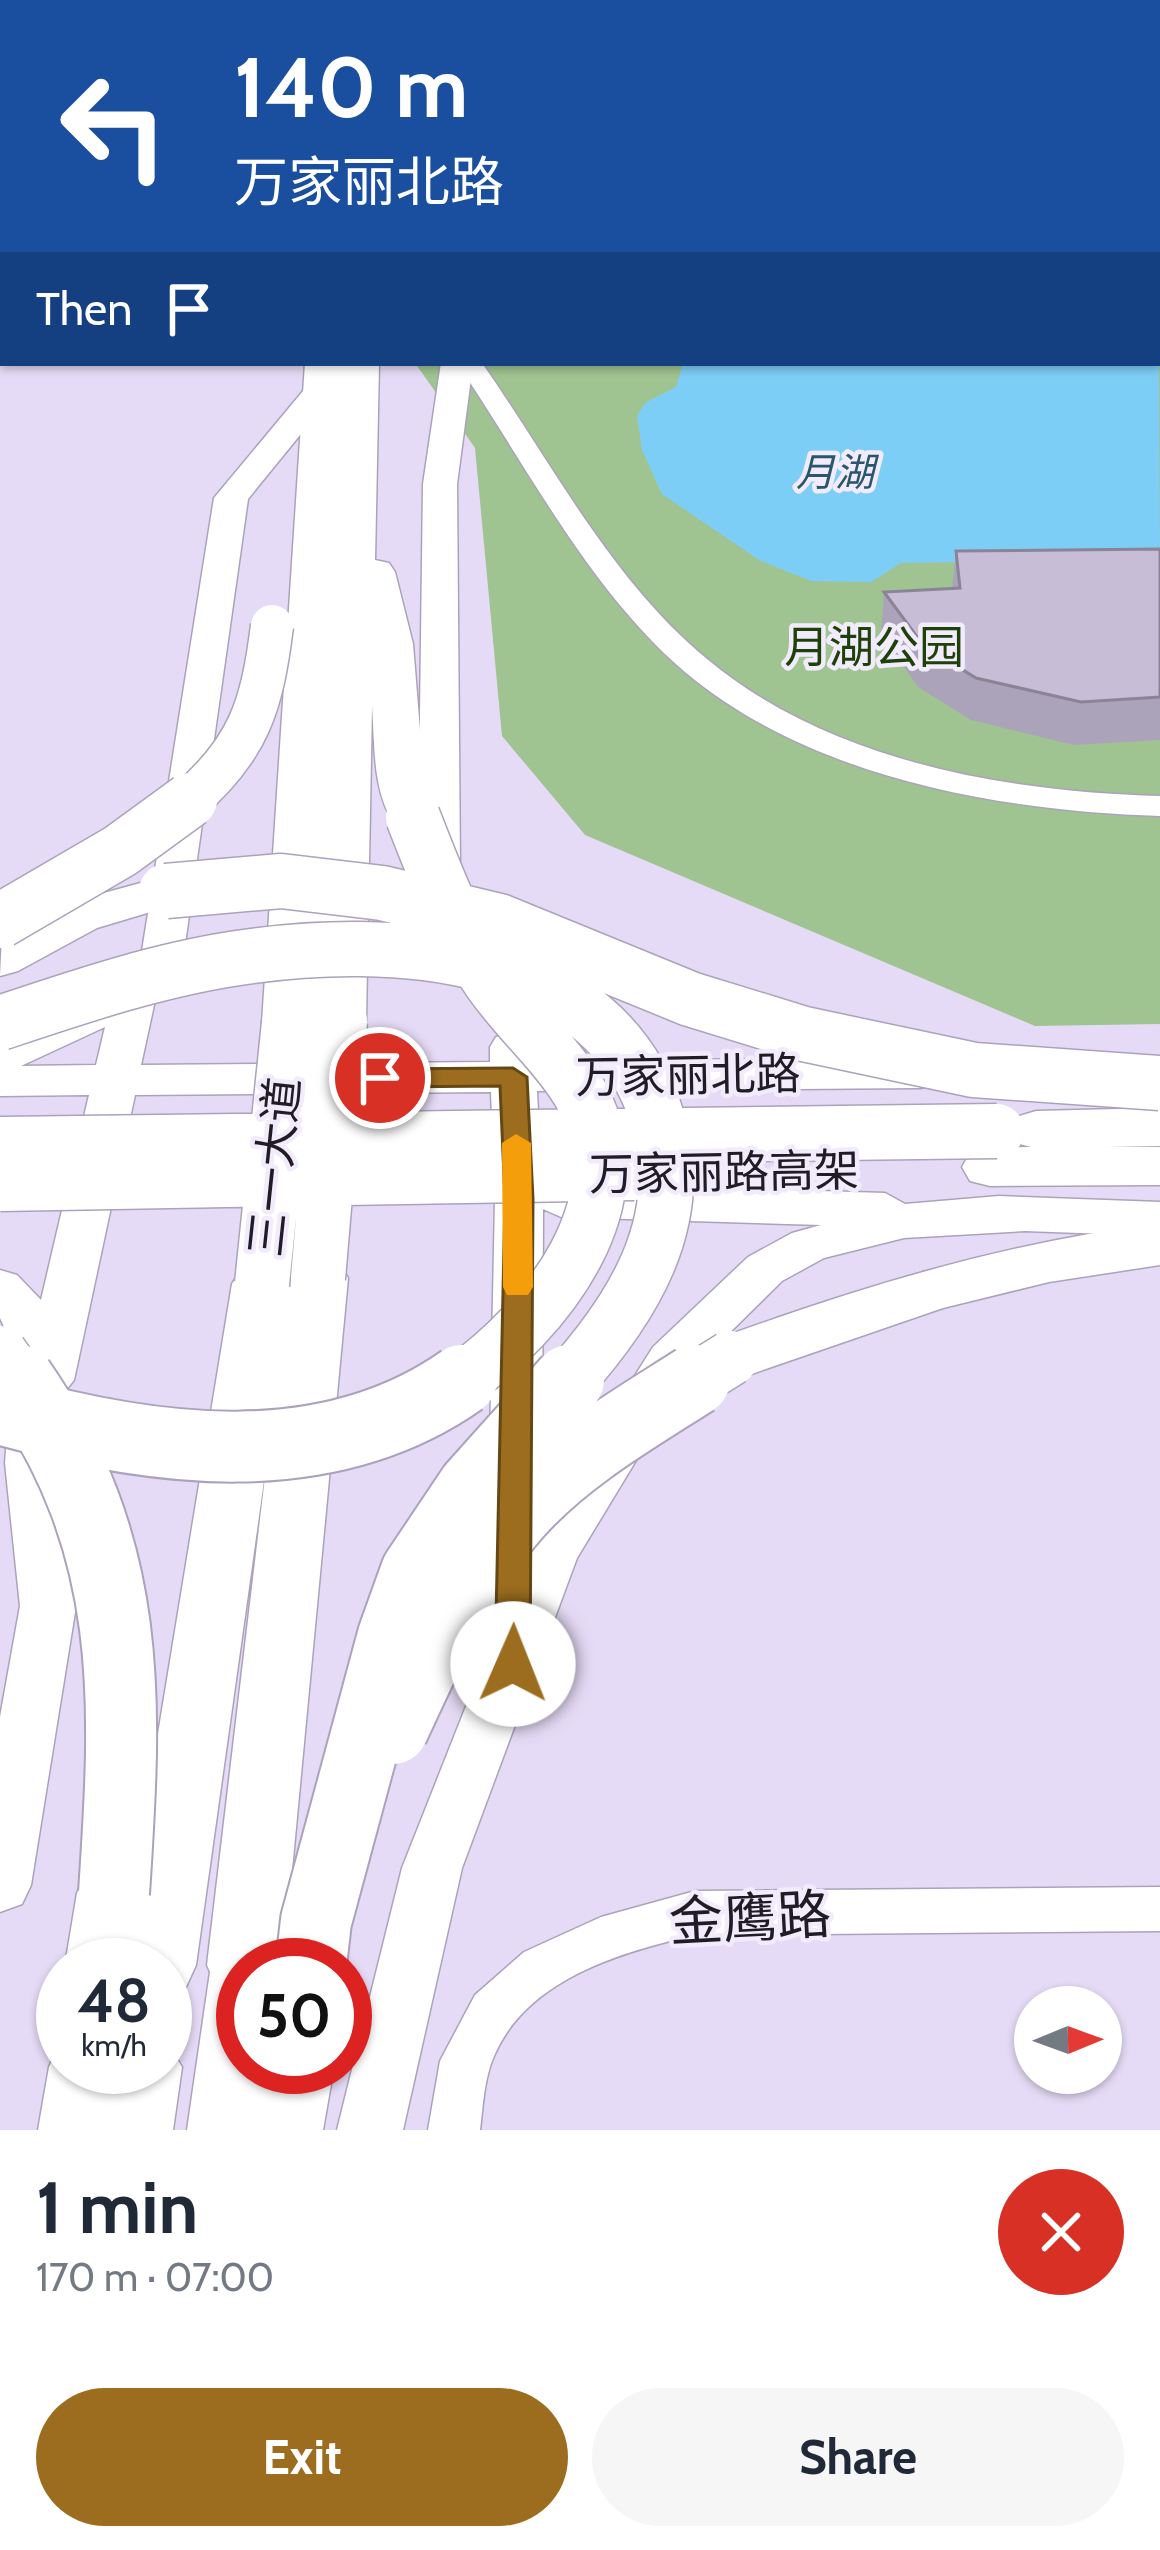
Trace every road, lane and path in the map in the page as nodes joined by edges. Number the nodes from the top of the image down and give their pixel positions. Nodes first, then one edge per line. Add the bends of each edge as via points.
1 (360, 366) edge
2 (457, 366) edge
3 (471, 366) edge
4 (322, 370) edge
5 (317, 439) junction
6 (357, 493) junction
7 (1160, 806) edge
8 (0, 921) edge
9 (0, 960) edge
10 (134, 996) junction
11 (510, 1002) junction
12 (314, 1022) junction
13 (0, 1023) edge
14 (0, 1058) edge
15 (1160, 1067) edge
16 (665, 1076) junction
17 (513, 1077) junction
18 (114, 1081) junction
19 (0, 1082) edge
20 (1160, 1083) edge
21 (1160, 1127) edge
22 (0, 1144) edge
23 (1160, 1166) edge
24 (0, 1184) edge
25 (519, 1199) junction
26 (84, 1208) junction
27 (0, 1210) edge
28 (1025, 1214) junction
29 (1160, 1219) edge
30 (1160, 1244) edge
31 (290, 1281) junction
32 (0, 1288) edge
33 (0, 1353) edge
34 (0, 1409) edge
35 (31, 1463) junction
36 (513, 1664) junction
37 (0, 1885) edge
38 (1160, 1909) edge
39 (107, 1938) edge
40 (163, 1938) edge
41 (247, 1938) edge
42 (314, 1938) edge
43 (315, 1938) edge
44 (84, 2094) edge
45 (139, 2094) edge
46 (231, 2094) edge
47 (290, 2094) edge
48 (78, 2130) edge
49 (133, 2130) edge
50 (227, 2130) edge
51 (283, 2130) edge
52 (370, 2130) edge
53 (454, 2130) edge

1 - 6 highway, 三一大道
2 - 11 main road via 440,484 440,881 476,963
3 - 7 street via 646,613 697,667 765,711 830,744 1000,790
4 - 5 highway, 三一大道
4 - 10 main road via 231,497 163,951
5 - 8 highway, bridge via 288,480 263,691 229,762 139,837
5 - 12 highway, 三一大道
6 - 12 highway, 三一大道
6 - 34 highway, bridge via 391,644 400,780 444,896 502,999 556,1056 594,1127 603,1168 584,1234 550,1297 492,1356 430,1401 358,1433 257,1446 142,1440
9 - 20 highway, bridge via 90,910 150,894 237,882 333,884 499,921 690,999 804,1034 974,1070
10 - 14 main road
10 - 18 main road
11 - 16 main road via 551,1033
11 - 17 main road
12 - 31 highway, 三一大道, bridge
13 - 42 highway, bridge via 207,961 328,946 395,949 546,984 597,1013 653,1100 669,1188 647,1269 416,1572
15 - 16 main road, 万家丽北路
16 - 17 main road, 万家丽北路
17 - 18 main road, 万家丽北路
17 - 25 main road
18 - 19 main road, 万家丽北路
18 - 26 main road
21 - 22 highway, 万家丽路高架, bridge
23 - 24 highway, 万家丽路高架, bridge
25 - 26 main road
25 - 28 main road
25 - 36 main road
26 - 27 main road
26 - 35 main road
28 - 29 main road
28 - 36 main road via 856,1231 765,1269 671,1360 552,1552
30 - 43 highway, bridge via 967,1277 731,1358 599,1442 538,1492 457,1603 411,1691 371,1776
31 - 40 highway, 三一大道
31 - 41 highway, 三一大道
32 - 35 main road via 20,1307 39,1349
33 - 39 highway, bridge via 69,1460 118,1620 124,1739
35 - 37 main road via 49,1606
36 - 52 main road via 432,1868
38 - 53 street, 金鹰路 via 695,1913 632,1926 581,1946 504,2000 474,2039
44 - 48 highway
45 - 49 highway
46 - 50 highway
47 - 51 highway

